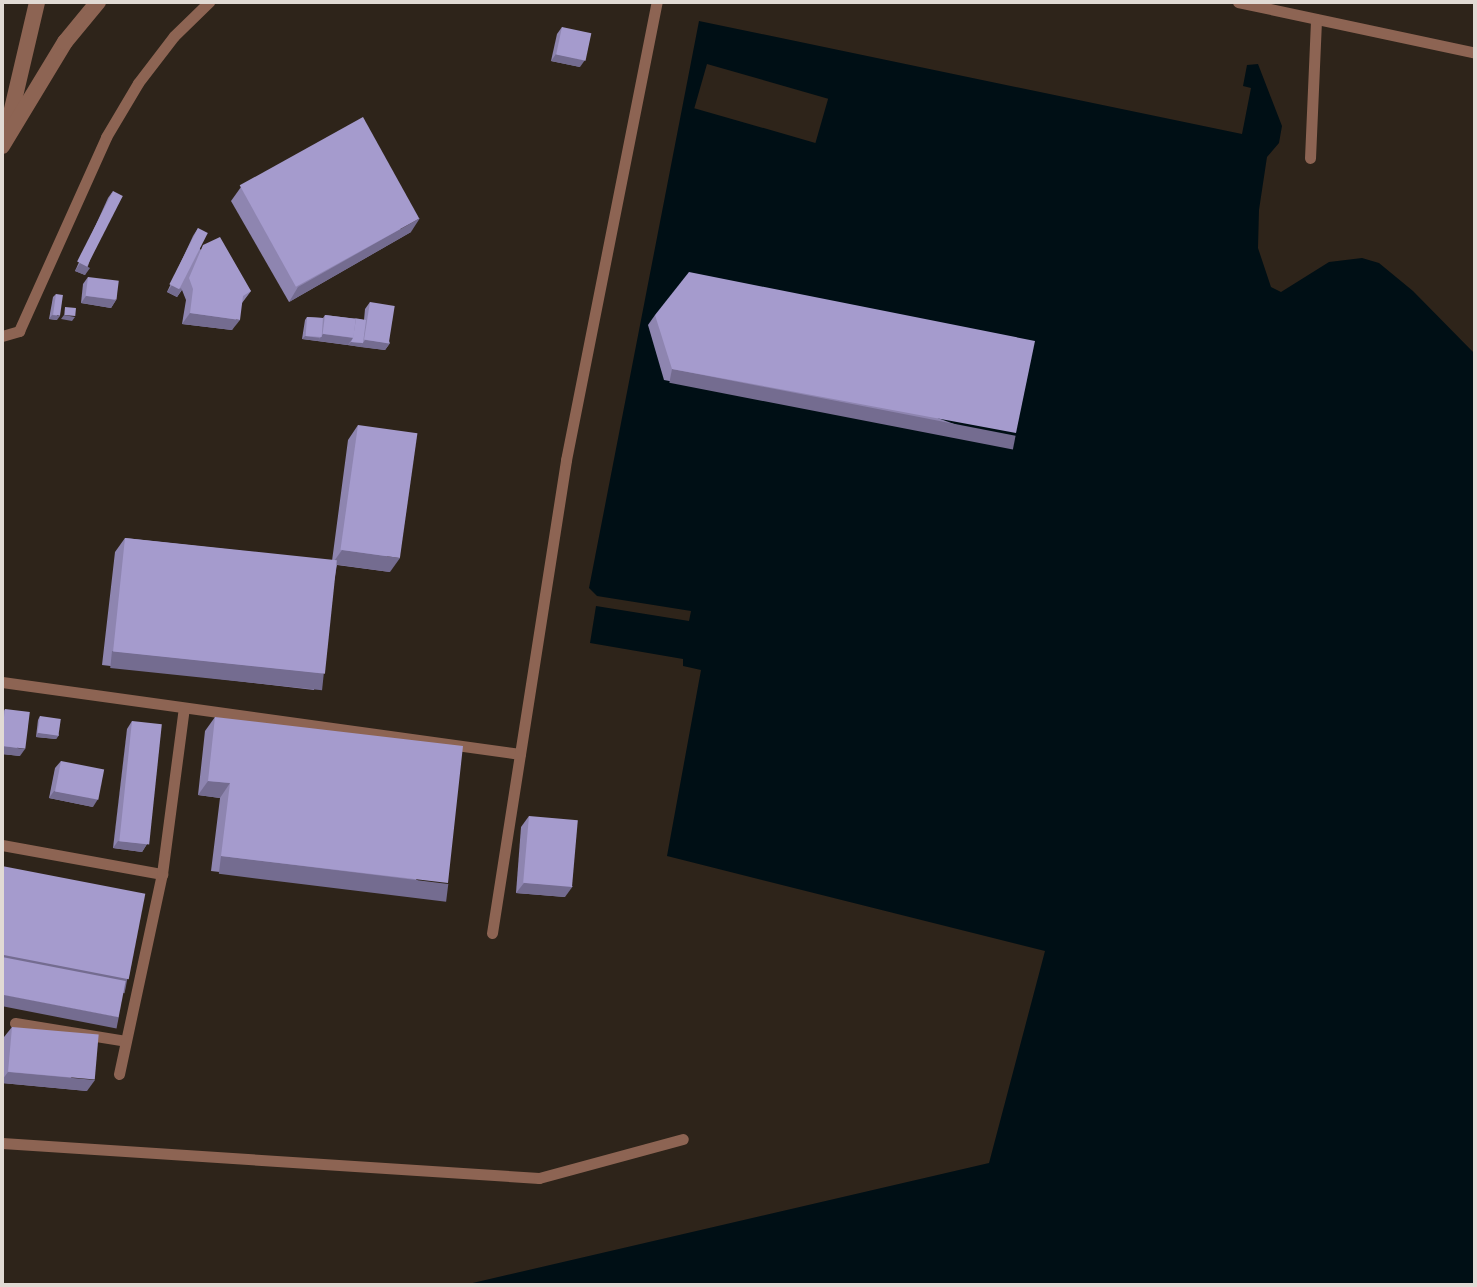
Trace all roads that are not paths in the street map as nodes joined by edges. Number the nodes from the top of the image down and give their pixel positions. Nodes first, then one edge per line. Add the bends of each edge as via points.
1 (37, 2) edge
2 (98, 2) edge
3 (209, 2) edge
4 (657, 2) edge
5 (1238, 2) edge
6 (1316, 19) junction
7 (1475, 53) edge
8 (8, 96) edge
9 (2, 147) edge
10 (1310, 158) dead end
11 (2, 336) edge
12 (2, 682) edge
13 (184, 708) junction
14 (520, 754) junction
15 (2, 845) edge
16 (162, 874) junction
17 (492, 933) dead end
18 (15, 1023) dead end
19 (126, 1041) junction
20 (119, 1074) dead end
21 (683, 1139) dead end
22 (2, 1143) edge

1 - 8 street
2 - 9 street via 65,42
3 - 11 lane via 138,83 106,137 19,331
4 - 14 lane via 566,460
5 - 6 lane
6 - 7 lane
6 - 10 lane
8 - 9 street
12 - 13 lane
13 - 14 lane
13 - 16 lane
14 - 17 lane
15 - 16 lane
16 - 19 lane
18 - 19 lane
19 - 20 lane
21 - 22 lane via 539,1178

